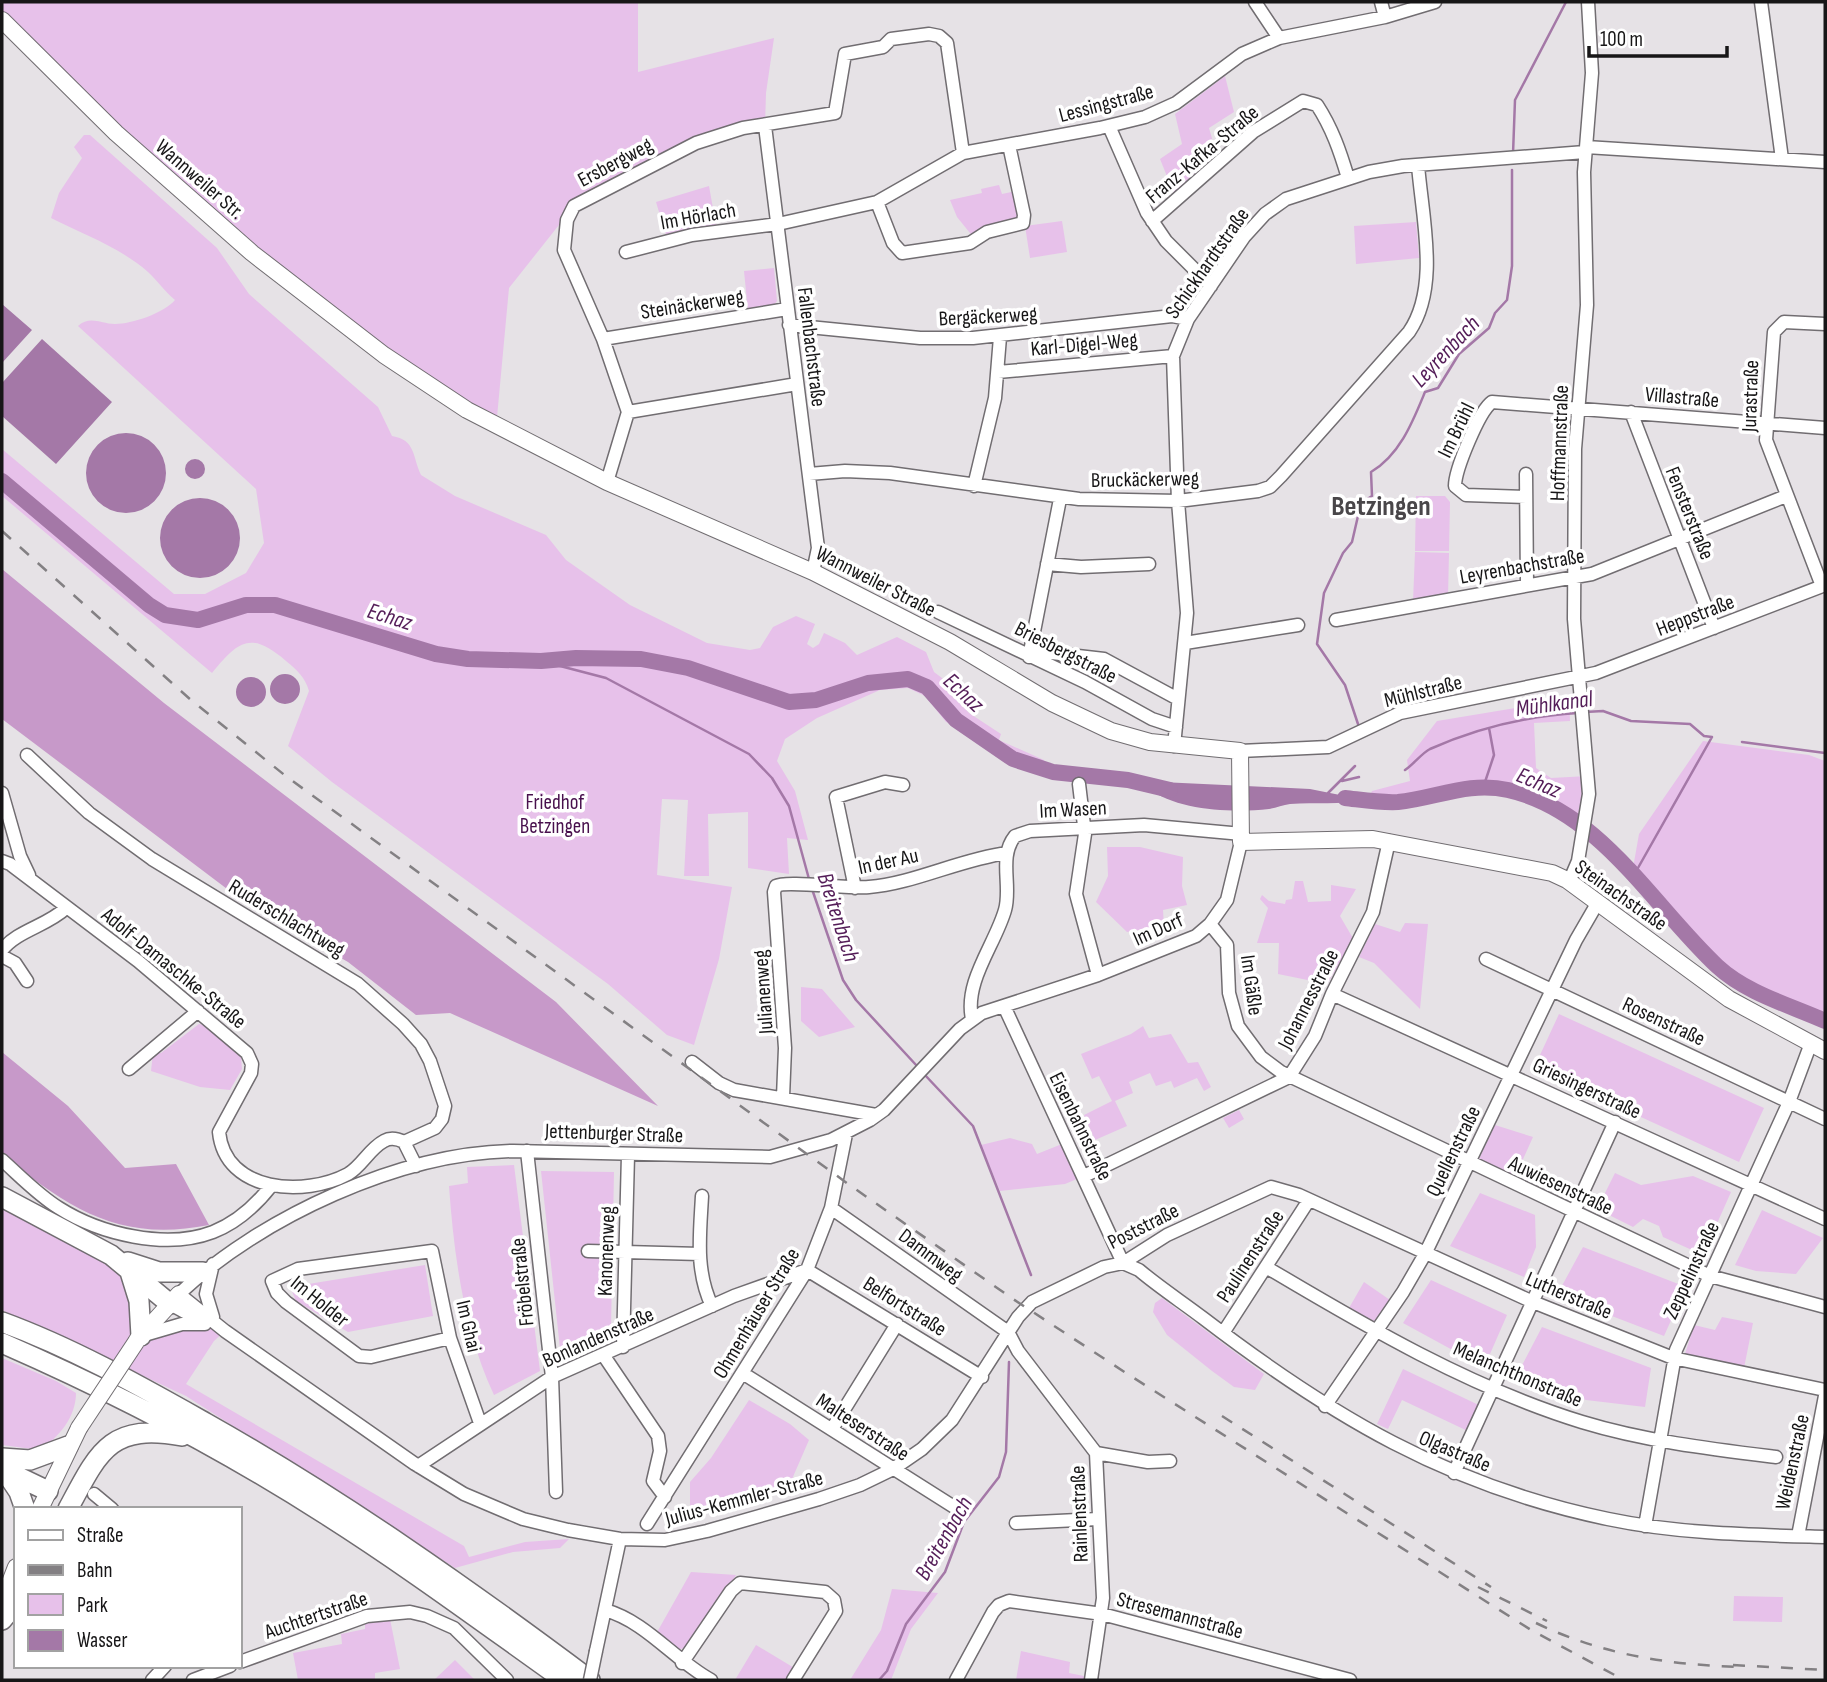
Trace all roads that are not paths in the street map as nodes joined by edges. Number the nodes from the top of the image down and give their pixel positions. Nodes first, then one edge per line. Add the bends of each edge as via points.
1 (1255, 2) edge
2 (1381, 2) edge
3 (1435, 2) edge
4 (1588, 2) edge
5 (1761, 2) edge
6 (1385, 17) junction
7 (2, 20) edge
8 (1279, 38) junction
9 (765, 126) junction
10 (1109, 127) junction
11 (1009, 145) junction
12 (1586, 150) junction
13 (963, 153) junction
14 (1782, 159) junction
15 (1825, 162) edge
16 (1418, 164) junction
17 (1348, 178) junction
18 (877, 202) junction
19 (1152, 221) junction
20 (778, 224) junction
21 (626, 252) dead end
22 (1211, 286) junction
23 (787, 309) junction
24 (1188, 319) junction
25 (1825, 324) edge
26 (789, 325) junction
27 (1000, 337) junction
28 (603, 340) junction
29 (1173, 356) junction
30 (998, 372) junction
31 (796, 384) junction
32 (1578, 408) junction
33 (628, 412) junction
34 (1631, 412) junction
35 (1765, 423) junction
36 (496, 426) joint
37 (1825, 428) edge
38 (809, 474) junction
39 (1527, 474) dead end
40 (607, 482) junction
41 (974, 486) junction
42 (1786, 496) junction
43 (1526, 497) junction
44 (1060, 499) junction
45 (1178, 501) junction
46 (1682, 540) junction
47 (1047, 564) junction
48 (1149, 564) dead end
49 (813, 572) junction
50 (1574, 577) junction
51 (1527, 585) junction
52 (1823, 586) edge
53 (937, 612) dead end
54 (1336, 620) dead end
55 (1298, 625) dead end
56 (1714, 628) junction
57 (1185, 643) junction
58 (1028, 657) junction
59 (1578, 678) junction
60 (1178, 699) junction
61 (1176, 727) junction
62 (1174, 746) junction
63 (1240, 751) junction
64 (27, 755) dead end
65 (1079, 784) dead end
66 (903, 785) dead end
67 (2, 793) edge
68 (4, 820) edge
69 (1084, 828) junction
70 (1241, 838) junction
71 (1389, 841) junction
72 (1007, 853) junction
73 (2, 862) edge
74 (1569, 882) junction
75 (36, 883) junction
76 (776, 886) joint
77 (855, 888) junction
78 (1598, 902) junction
79 (66, 908) junction
80 (1209, 925) junction
81 (2, 950) edge
82 (2, 956) edge
83 (1486, 960) dead end
84 (1098, 975) junction
85 (27, 981) dead end
86 (1553, 990) junction
87 (1332, 994) junction
88 (1003, 1006) junction
89 (988, 1010) joint
90 (198, 1011) junction
91 (972, 1019) junction
92 (1818, 1047) edge
93 (692, 1062) dead end
94 (129, 1069) dead end
95 (1512, 1075) junction
96 (1290, 1077) junction
97 (783, 1097) junction
98 (1789, 1102) junction
99 (876, 1115) junction
100 (1825, 1119) edge
101 (1615, 1122) junction
102 (846, 1134) junction
103 (404, 1142) junction
104 (527, 1151) junction
105 (628, 1155) junction
106 (2, 1160) edge
107 (1468, 1163) junction
108 (416, 1166) junction
109 (1084, 1176) junction
110 (271, 1186) junction
111 (1752, 1186) junction
112 (702, 1196) dead end
113 (2, 1197) edge
114 (1309, 1200) junction
115 (831, 1208) junction
116 (1574, 1211) junction
117 (1825, 1219) edge
118 (416, 1251) joint
119 (588, 1251) dead end
120 (625, 1253) junction
121 (700, 1254) junction
122 (1425, 1254) junction
123 (1123, 1262) junction
124 (1266, 1267) junction
125 (208, 1268) junction
126 (138, 1270) junction
127 (807, 1270) junction
128 (1710, 1276) junction
129 (174, 1299) junction
130 (1533, 1302) junction
131 (712, 1306) junction
132 (1825, 1307) edge
133 (209, 1321) junction
134 (897, 1324) junction
135 (4, 1327) edge
136 (1008, 1332) junction
137 (1376, 1332) junction
138 (1223, 1333) junction
139 (450, 1338) junction
140 (138, 1339) junction
141 (623, 1348) junction
142 (604, 1356) junction
143 (1673, 1358) junction
144 (744, 1374) junction
145 (552, 1377) junction
146 (982, 1377) junction
147 (1494, 1387) junction
148 (1825, 1393) edge
149 (1325, 1406) junction
150 (480, 1423) junction
151 (832, 1429) junction
152 (201, 1440) junction
153 (1659, 1440) junction
154 (68, 1446) junction
155 (1096, 1453) junction
156 (1776, 1457) dead end
157 (1170, 1461) dead end
158 (2, 1466) edge
159 (418, 1466) junction
160 (893, 1469) junction
161 (1454, 1473) junction
162 (556, 1492) dead end
163 (94, 1494) dead end
164 (665, 1497) junction
165 (44, 1500) edge
166 (24, 1507) edge
167 (69, 1507) edge
168 (110, 1507) edge
169 (962, 1512) dead end
170 (1098, 1519) junction
171 (1016, 1523) dead end
172 (647, 1524) dead end
173 (1645, 1525) junction
174 (1798, 1536) junction
175 (1825, 1537) edge
176 (620, 1539) junction
177 (14, 1572) edge
178 (2, 1602) edge
179 (14, 1605) edge
180 (606, 1610) junction
181 (1102, 1614) junction
182 (2, 1620) edge
183 (242, 1661) edge
184 (682, 1662) junction
185 (225, 1668) edge
186 (193, 1680) edge
187 (507, 1680) edge
188 (565, 1680) edge
189 (590, 1680) edge
190 (711, 1680) edge
191 (793, 1680) edge
192 (956, 1680) edge
193 (1091, 1680) edge
194 (1350, 1680) edge

1 - 8 street
2 - 6 street
3 - 6 street, Lessingstraße
4 - 12 street, Hoffmannstraße via 1592,73
5 - 14 street
6 - 8 street, Lessingstraße
7 - 36 main road, Wannweiler Str. via 183,194 306,297 384,355
8 - 10 street, Lessingstraße via 1242,54 1176,103
9 - 13 street via 835,113 845,54 883,47 891,39 929,34 947,43
9 - 20 street, Fallenbachstraße
9 - 28 street, Ersbergweg via 743,128 685,148 570,210 564,250
10 - 11 street, Lessingstraße
10 - 19 street
11 - 13 street, Lessingstraße
11 - 18 street via 1023,223 987,232 970,243 902,253 892,243
12 - 14 street, Schickhardtstraße
12 - 16 street, Schickhardtstraße
12 - 32 street, Hoffmannstraße via 1587,305
13 - 18 street, Lessingstraße
14 - 15 street, Schickhardtstraße
16 - 17 street, Schickhardtstraße
16 - 45 street, Bruckäckerweg via 1425,276 1420,313 1409,332 1269,487
17 - 19 street, Franz-Kafka-Straße via 1336,136 1317,105 1303,101 1253,132
17 - 22 street, Schickhardtstraße via 1296,195 1265,214
18 - 20 street, Lessingstraße
19 - 22 street
20 - 21 street, Im Hörlach via 692,234
20 - 23 street, Fallenbachstraße
22 - 24 street, Schickhardtstraße
23 - 26 street, Fallenbachstraße
23 - 28 street, Steinäckerweg
24 - 27 street, Bergäckerweg via 1172,316
24 - 29 street, Schickhardtstraße
25 - 35 street, Jurastraße via 1796,321 1778,325 1772,339
26 - 27 street, Bergäckerweg via 934,338
26 - 31 street, Fallenbachstraße
27 - 30 street
28 - 33 street, Ersbergweg
29 - 30 street, Karl-Digel-Weg
29 - 45 street, Schickhardtstraße
30 - 41 street
31 - 33 street
31 - 38 street, Fallenbachstraße
32 - 34 street, Villastraße
32 - 43 street, Im Brühl via 1497,401 1485,408 1456,474 1457,491 1476,497
32 - 50 street, Hoffmannstraße
33 - 40 street
34 - 35 street, Villastraße
34 - 46 street, Fensterstraße
35 - 37 street, Villastraße
35 - 42 street, Jurastraße via 1768,450
36 - 40 main road, Wannweiler Straße
38 - 41 street, Bruckäckerweg via 869,472
38 - 49 street, Fallenbachstraße via 819,552
39 - 43 street
40 - 49 main road, Wannweiler Straße
41 - 44 street, Bruckäckerweg
42 - 46 street, Leyrenbachstraße
42 - 52 street, Jurastraße
43 - 51 street
44 - 45 street, Bruckäckerweg
44 - 47 street
45 - 57 street, Schickhardtstraße
46 - 50 street, Leyrenbachstraße
46 - 56 street, Fensterstraße
47 - 48 street
47 - 58 street
49 - 62 main road, Wannweiler Straße via 950,642 1052,703 1133,739
50 - 51 street, Leyrenbachstraße
50 - 59 street, Hoffmannstraße
51 - 54 street, Leyrenbachstraße
52 - 56 street, Heppstraße
53 - 58 street, Briesbergstraße
55 - 57 street
56 - 59 street, Heppstraße
57 - 60 street, Schickhardtstraße
58 - 60 street via 1043,652 1104,659
58 - 61 street, Briesbergstraße
59 - 63 street, Mühlstraße via 1400,713 1328,747
59 - 74 street, Hoffmannstraße via 1588,807
60 - 61 street, Schickhardtstraße
61 - 62 street, Schickhardtstraße
62 - 63 main road, Wannweiler Straße
63 - 70 main road, Im Dorf
64 - 103 street, Ruderschlachtweg via 89,813 152,859 358,984 403,1024 430,1061 444,1106 435,1128
65 - 69 street
66 - 77 street via 885,782 836,797
67 - 68 street, Adolf-Damaschke-Straße
68 - 75 street, Adolf-Damaschke-Straße
69 - 70 street, Im Wasen via 1144,825
69 - 72 street, Im Wasen via 1022,833
69 - 84 street via 1076,894
70 - 71 main road, Steinachstraße
70 - 80 street, Im Dorf via 1227,900
71 - 74 main road, Steinachstraße via 1546,872
71 - 87 street, Johannesstraße via 1373,912
72 - 77 street, In der Au
72 - 91 street via 1007,904 974,987
73 - 75 street, Adolf-Damaschke-Straße
74 - 78 main road, Steinachstraße
75 - 79 street, Adolf-Damaschke-Straße
76 - 77 street, In der Au
76 - 97 street, Julianenweg via 785,1041
78 - 86 street, Quellenstraße
78 - 92 main road, Steinachstraße via 1722,994
79 - 81 street
79 - 90 street, Adolf-Damaschke-Straße
80 - 84 street, Im Dorf via 1176,946
80 - 96 street, Im Gäßle via 1227,945 1229,993 1238,1026 1261,1056
82 - 85 street via 15,963
83 - 86 street, Rosenstraße
84 - 88 street, Im Dorf
86 - 95 street, Quellenstraße
86 - 98 street, Rosenstraße
87 - 95 street, Griesingerstraße
87 - 96 street, Johannesstraße via 1315,1036
88 - 89 street, Im Dorf
88 - 109 street, Eisenbahnstraße
89 - 91 street, Jettenburger Straße
90 - 94 street
90 - 110 street, Adolf-Damaschke-Straße via 240,1046 252,1064 220,1128 223,1150 241,1171
91 - 99 street, Jettenburger Straße
92 - 98 street, Zeppelinstraße
93 - 97 street via 727,1088
95 - 101 street, Griesingerstraße
95 - 107 street, Quellenstraße
96 - 107 street, Auwiesenstraße
96 - 109 street, Johannesstraße
97 - 99 street
98 - 100 street, Rosenstraße
98 - 111 street, Zeppelinstraße
99 - 102 street, Jettenburger Straße
101 - 111 street, Griesingerstraße
101 - 116 street
102 - 105 street, Jettenburger Straße via 770,1157
102 - 115 street, Ohmenhäuser Straße
103 - 108 street
103 - 110 street, Adolf-Damaschke-Straße via 383,1141 339,1178 300,1187
104 - 105 street, Jettenburger Straße
104 - 108 street, Jettenburger Straße via 478,1152
104 - 145 street, Fröbelstraße
105 - 120 street, Kanonenweg
106 - 110 street via 78,1219 152,1237 213,1232 239,1218
107 - 116 street, Auwiesenstraße
107 - 122 street, Quellenstraße
108 - 125 street, Jettenburger Straße via 298,1212 243,1242
109 - 123 street, Eisenbahnstraße
111 - 117 street, Griesingerstraße
111 - 128 street, Zeppelinstraße
112 - 121 street
113 - 126 highway
114 - 122 street, Lutherstraße
114 - 123 street, Poststraße via 1266,1188 1167,1235
114 - 124 street, Paulinenstraße
115 - 127 street, Ohmenhäuser Straße
115 - 136 street, Dammweg
116 - 128 street, Auwiesenstraße
116 - 130 street
118 - 139 street, Im Ghai via 429,1249 435,1255
118 - 139 street, Im Holder via 298,1269 272,1283 286,1302 359,1356
119 - 120 street
120 - 121 street
120 - 141 street, Kanonenweg
121 - 131 street
122 - 130 street, Lutherstraße
122 - 137 street, Quellenstraße
123 - 136 street, Poststraße via 1042,1296
123 - 138 street, Olgastraße
124 - 137 street, Melanchthonstraße
124 - 138 street, Paulinenstraße
125 - 126 highway
125 - 129 street, Jettenburger Straße
125 - 133 street
126 - 129 highway
126 - 140 highway
127 - 131 street, Bonlandenstraße
127 - 134 street, Belfortstraße
127 - 144 street, Ohmenhäuser Straße
128 - 132 street, Auwiesenstraße
128 - 143 street, Zeppelinstraße
129 - 133 street, Julius-Kemmler-Straße
129 - 140 main road, Jettenburger Straße
130 - 143 street, Lutherstraße
130 - 147 street
131 - 141 street, Bonlandenstraße
133 - 140 street, Julius-Kemmler-Straße via 182,1324
133 - 159 street, Julius-Kemmler-Straße
134 - 146 street, Belfortstraße
134 - 151 street
135 - 152 highway via 115,1395
135 - 189 highway via 143,1386 318,1489
136 - 146 street, Julius-Kemmler-Straße
136 - 155 street, Rainlenstraße via 1018,1352
137 - 147 street, Melanchthonstraße
137 - 149 street, Quellenstraße
138 - 149 street, Olgastraße
139 - 150 street, Im Ghai
140 - 154 main road, Jettenburger Straße, bridge
141 - 142 street, Bonlandenstraße
142 - 145 street, Bonlandenstraße
142 - 164 street via 658,1436 653,1482
143 - 148 street, Lutherstraße
143 - 153 street, Zeppelinstraße
144 - 151 street, Malteserstraße
144 - 164 street, Ohmenhäuser Straße
145 - 150 street, Bonlandenstraße
145 - 162 street, Fröbelstraße
146 - 160 street, Julius-Kemmler-Straße via 938,1435
147 - 153 street, Melanchthonstraße via 1583,1423
147 - 161 street
148 - 174 street, Weidenstraße
149 - 161 street, Olgastraße
150 - 159 street, Bonlandenstraße
151 - 160 street, Malteserstraße
152 - 167 highway via 156,1432 120,1438 96,1461
152 - 188 highway via 328,1516
153 - 156 street, Melanchthonstraße
153 - 173 street, Zeppelinstraße
154 - 158 highway
154 - 165 main road, Jettenburger Straße
155 - 157 street
155 - 170 street, Rainlenstraße
158 - 165 highway
158 - 166 highway
159 - 176 street, Julius-Kemmler-Straße via 464,1494 510,1514
160 - 169 street, Malteserstraße
160 - 176 street, Julius-Kemmler-Straße via 840,1492 693,1535 654,1541
161 - 173 street, Olgastraße via 1539,1502
163 - 168 street
164 - 172 street, Ohmenhäuser Straße
170 - 171 street
170 - 181 street, Rainlenstraße
173 - 174 street, Olgastraße
174 - 175 street, Olgastraße
176 - 180 street
177 - 178 main road
179 - 182 highway
180 - 184 street via 635,1622
180 - 189 street, bridge
181 - 192 street, Stresemannstraße via 1018,1602 999,1605
181 - 193 street, Rainlenstraße
181 - 194 street, Stresemannstraße
183 - 187 street, Auchtertstraße via 367,1616 410,1612 454,1628
184 - 190 street
184 - 191 street via 740,1583 825,1592 834,1600 836,1611
185 - 186 street

